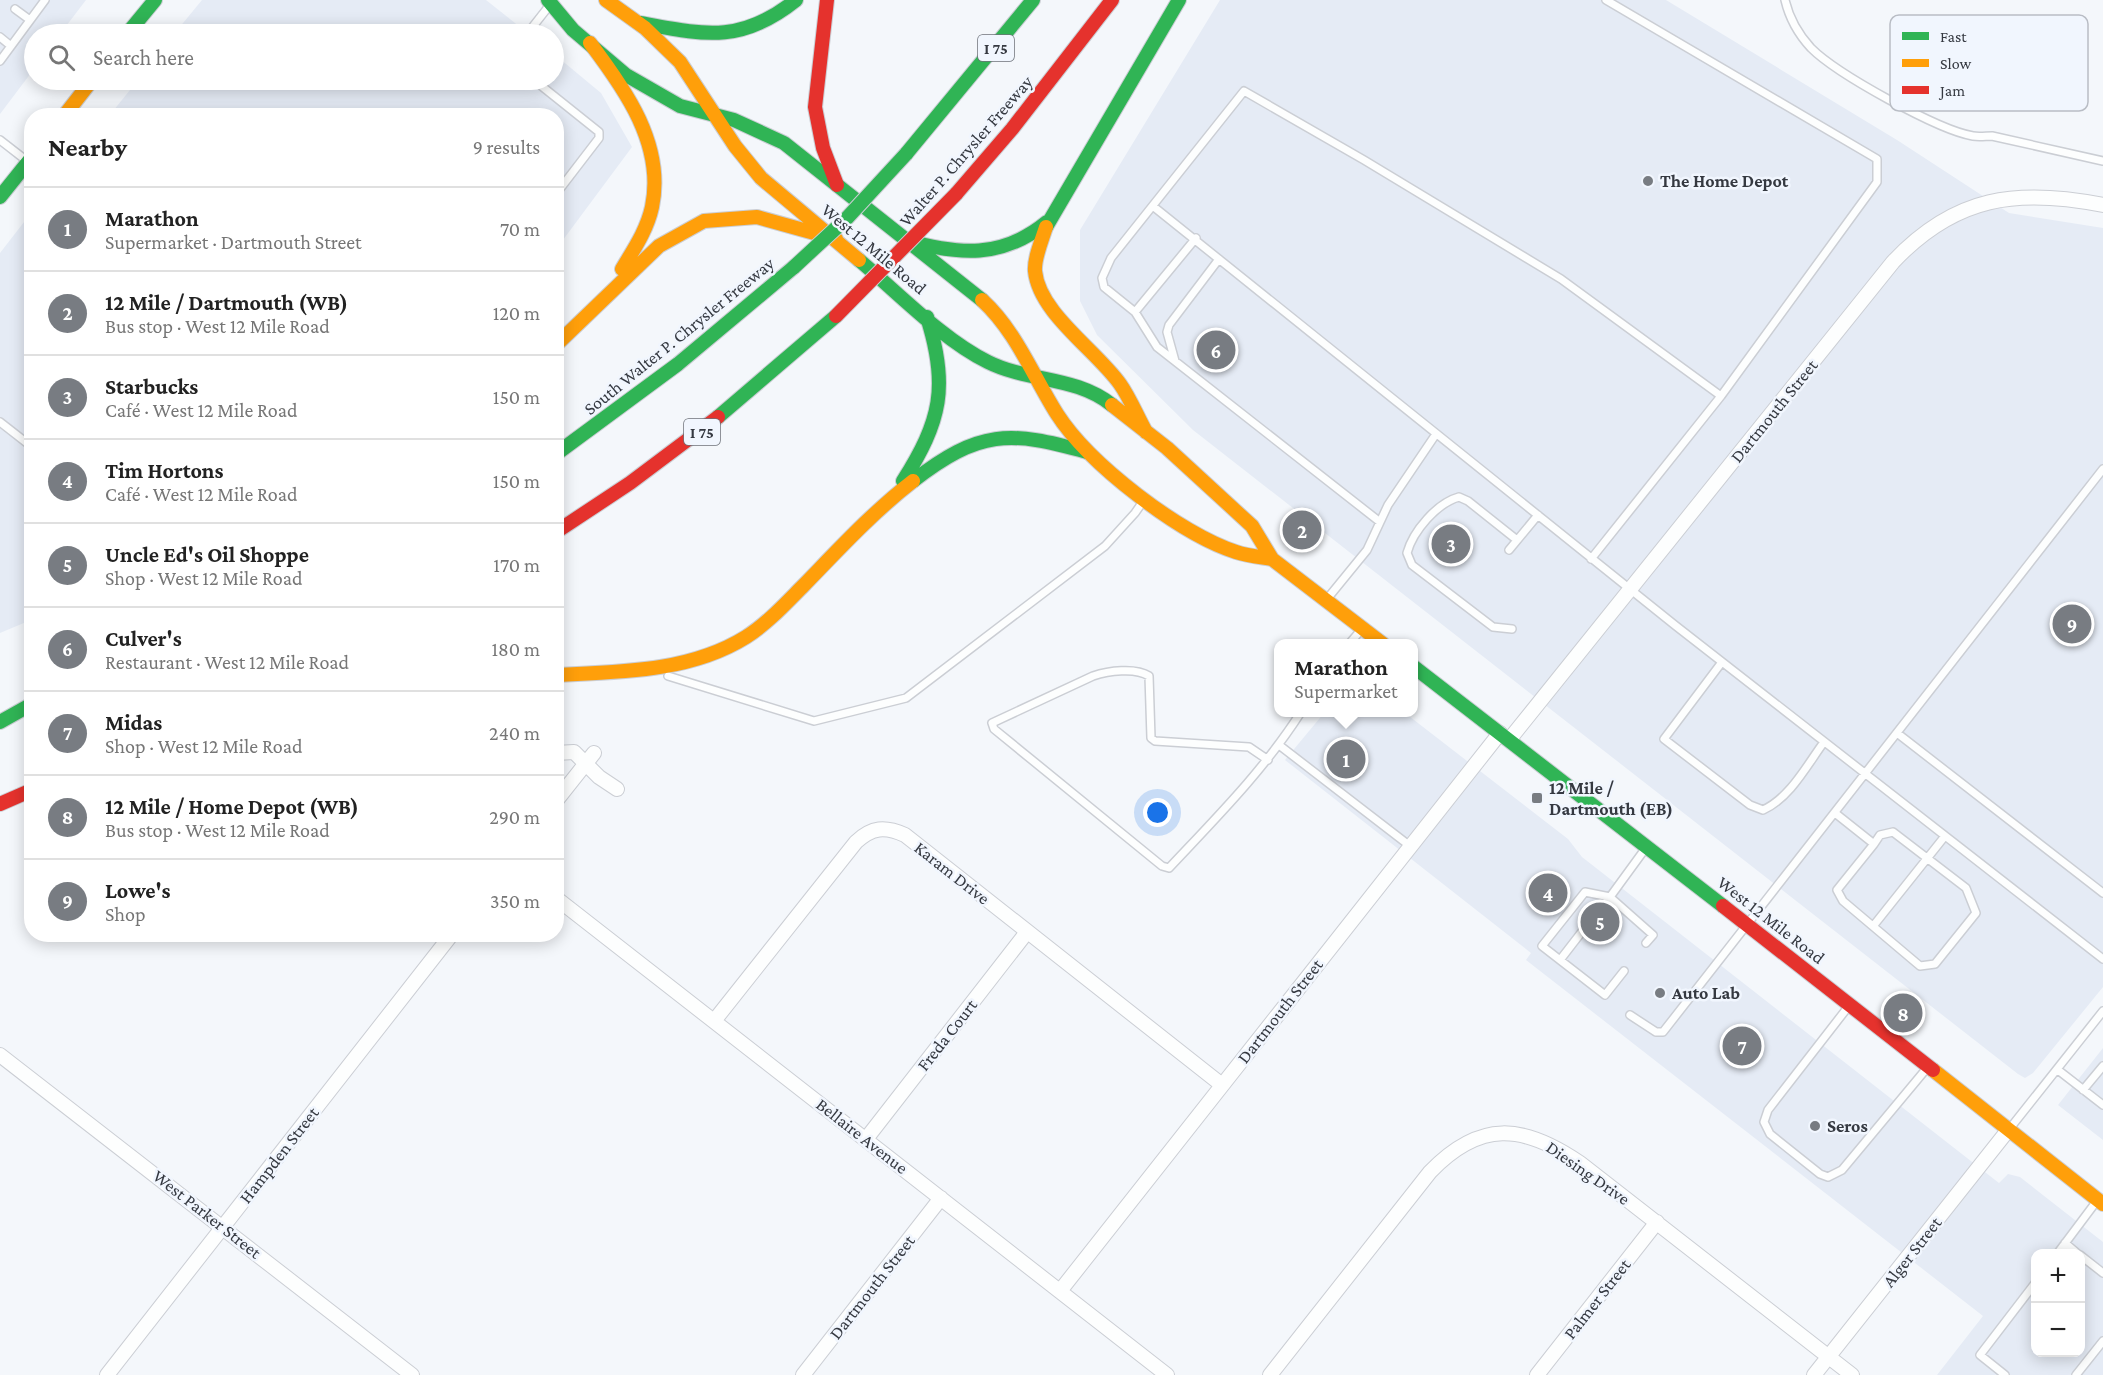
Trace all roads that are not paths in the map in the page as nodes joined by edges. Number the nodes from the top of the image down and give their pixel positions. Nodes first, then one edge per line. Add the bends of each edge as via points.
1 (45, 0) edge
2 (606, 0) edge
3 (796, 0) edge
4 (827, 0) edge
5 (1033, 0) edge
6 (1112, 0) edge
7 (1179, 0) edge
8 (1606, 0) edge
9 (1785, 0) edge
10 (152, 1) edge
11 (549, 2) edge
12 (15, 9) dead end
13 (30, 20) junction
14 (640, 22) junction
15 (27, 24) edge
16 (135, 24) edge
17 (534, 24) edge
18 (24, 28) edge
19 (0, 37) edge
20 (590, 43) junction
21 (11, 46) junction
22 (0, 61) edge
23 (84, 90) edge
24 (546, 90) edge
25 (1890, 98) edge
26 (70, 108) edge
27 (1914, 111) edge
28 (715, 114) junction
29 (0, 140) edge
30 (24, 155) edge
31 (2103, 161) edge
32 (24, 167) edge
33 (564, 184) edge
34 (837, 185) junction
35 (0, 197) edge
36 (2103, 205) edge
37 (1154, 207) junction
38 (1047, 222) junction
39 (1196, 238) junction
40 (836, 239) junction
41 (905, 240) junction
42 (1219, 259) junction
43 (603, 298) junction
44 (1135, 312) junction
45 (927, 317) junction
46 (564, 337) edge
47 (1176, 362) junction
48 (1037, 376) junction
49 (1721, 396) junction
50 (0, 422) edge
51 (1146, 432) junction
52 (1436, 434) junction
53 (24, 440) edge
54 (564, 448) edge
55 (1087, 453) junction
56 (2103, 469) edge
57 (893, 497) junction
58 (1145, 498) junction
59 (1538, 515) junction
60 (1380, 522) junction
61 (564, 527) edge
62 (1518, 540) junction
63 (1509, 550) dead end
64 (1591, 559) junction
65 (1272, 560) junction
66 (1630, 589) junction
67 (1326, 601) junction
68 (1362, 628) junction
69 (1512, 629) dead end
70 (1353, 639) edge
71 (1376, 639) edge
72 (1722, 662) junction
73 (649, 670) junction
74 (1418, 671) edge
75 (564, 675) edge
76 (24, 708) edge
77 (1298, 717) edge
78 (24, 718) edge
79 (0, 722) edge
80 (0, 728) edge
81 (1897, 733) junction
82 (1504, 736) junction
83 (1824, 742) junction
84 (1279, 746) junction
85 (564, 753) edge
86 (590, 758) junction
87 (1268, 760) junction
88 (1866, 774) junction
89 (617, 789) dead end
90 (564, 791) edge
91 (24, 794) edge
92 (24, 802) edge
93 (0, 806) edge
94 (1835, 813) junction
95 (1945, 836) junction
96 (1874, 844) junction
97 (1410, 846) junction
98 (1646, 846) junction
99 (1928, 858) junction
100 (2103, 893) edge
101 (1610, 897) junction
102 (564, 903) edge
103 (1603, 906) dead end
104 (1746, 923) junction
105 (1874, 925) junction
106 (1584, 929) dead end
107 (1027, 932) junction
108 (447, 942) edge
109 (1646, 943) dead end
110 (2103, 958) edge
111 (1560, 960) junction
112 (1624, 971) dead end
113 (1850, 1005) junction
114 (2103, 1011) edge
115 (1630, 1015) dead end
116 (714, 1021) junction
117 (0, 1055) edge
118 (1929, 1066) junction
119 (2103, 1066) edge
120 (2058, 1070) junction
121 (1222, 1085) junction
122 (2084, 1090) junction
123 (2103, 1105) edge
124 (2009, 1129) junction
125 (866, 1139) junction
126 (941, 1198) junction
127 (2100, 1202) edge
128 (1657, 1222) junction
129 (223, 1227) junction
130 (2065, 1243) junction
131 (2061, 1249) edge
132 (2073, 1249) edge
133 (2085, 1259) edge
134 (2103, 1273) edge
135 (2031, 1289) edge
136 (1060, 1291) junction
137 (2103, 1341) edge
138 (1829, 1357) junction
139 (106, 1375) edge
140 (412, 1375) edge
141 (803, 1375) edge
142 (1167, 1375) edge
143 (1270, 1375) edge
144 (1537, 1375) edge
145 (1814, 1375) edge
146 (1852, 1375) edge
147 (2006, 1375) edge
148 (2076, 1375) edge

1 - 13 lane
2 - 14 main road, West 12 Mile Road
3 - 14 main road via 772,19 741,32 706,35
4 - 34 main road via 815,107 823,148
5 - 54 main road, South Walter P. Chrysler Freeway / I 75, bridge via 906,154 847,218 759,299 662,377
6 - 61 main road, Walter P. Chrysler Freeway / I 75, bridge via 1018,122 956,194 836,316 684,447
7 - 38 main road
8 - 49 lane via 1878,159 1877,182
9 - 25 lane via 1796,27 1814,51
10 - 16 main road
11 - 17 lane
11 - 20 main road, West 12 Mile Road
12 - 13 lane
13 - 15 lane
14 - 28 main road, West 12 Mile Road via 680,63
18 - 21 lane
19 - 21 lane
20 - 28 main road, West 12 Mile Road via 645,89 682,107
20 - 43 main road via 616,76 645,127 655,170 653,201 644,232
21 - 22 lane
23 - 26 main road
24 - 33 lane via 599,132 599,138
27 - 31 lane via 1943,127 1974,136 1992,136
28 - 34 main road, West 12 Mile Road via 752,126 784,143
28 - 40 main road, West 12 Mile Road via 740,156 761,178
29 - 30 lane
32 - 35 main road
34 - 41 main road, West 12 Mile Road
36 - 66 street, Dartmouth Street via 2052,196 2007,197 1957,213 1916,240 1893,262
37 - 39 lane
37 - 44 lane via 1111,258 1102,278 1104,287
37 - 49 lane via 1244,92 1561,279
38 - 41 main road via 1029,237 995,249 932,249
38 - 51 main road via 1035,269 1045,300 1120,384
39 - 42 lane
39 - 44 lane
40 - 43 main road via 757,217 704,221 659,246
40 - 45 main road, West 12 Mile Road
41 - 48 main road, West 12 Mile Road via 1000,318
42 - 47 lane via 1169,325 1167,332
42 - 52 lane
43 - 46 main road
44 - 47 lane via 1157,347
45 - 48 main road, West 12 Mile Road via 988,363
45 - 57 main road via 938,350 939,416 928,442
47 - 60 lane
48 - 51 main road, West 12 Mile Road via 1073,384 1109,402
48 - 55 main road, West 12 Mile Road via 1060,419
49 - 64 lane
50 - 53 lane
51 - 65 main road, West 12 Mile Road via 1252,526
52 - 59 lane
52 - 60 lane
55 - 57 main road via 1019,435 989,438 963,447
55 - 58 main road, West 12 Mile Road
56 - 81 lane
57 - 73 main road via 766,622 740,642 707,656
58 - 65 main road, West 12 Mile Road via 1233,552
58 - 73 lane via 1105,546 906,698 814,721
59 - 62 lane
59 - 64 lane
60 - 67 lane via 1367,550
62 - 63 lane
62 - 69 lane via 1459,497 1440,506 1410,543 1407,553 1412,565 1493,627
64 - 66 lane
65 - 67 main road, West 12 Mile Road
66 - 72 lane
66 - 82 street, Dartmouth Street
67 - 68 main road, West 12 Mile Road
68 - 70 lane
68 - 71 main road, West 12 Mile Road
72 - 83 lane
72 - 83 lane via 1664,739 1750,805 1763,810 1785,793
73 - 75 main road
74 - 82 main road, West 12 Mile Road
76 - 79 main road
77 - 84 lane
78 - 80 main road
81 - 88 lane
81 - 100 lane
82 - 97 street, Dartmouth Street
82 - 98 main road, West 12 Mile Road
83 - 88 lane
84 - 87 lane
84 - 97 lane
85 - 86 street
86 - 89 street via 599,777
86 - 90 street
87 - 87 lane via 1170,868 1162,866 994,729 992,723 1093,676 1134,672 1149,676 1151,738 1155,741 1249,747
88 - 94 lane
88 - 95 lane
91 - 93 main road
92 - 93 main road
94 - 96 lane
94 - 104 lane
95 - 99 lane
95 - 110 lane
96 - 99 lane via 1880,835 1893,832
96 - 105 lane via 1837,890 1843,901
97 - 121 street, Dartmouth Street
98 - 101 lane
98 - 104 main road, West 12 Mile Road
99 - 105 lane
99 - 105 lane via 1966,888 1976,913 1935,964 1920,966 1880,935
101 - 103 lane
101 - 109 lane via 1653,935
101 - 111 lane via 1585,892 1542,946
102 - 116 street, Bellaire Avenue
104 - 113 main road, West 12 Mile Road
104 - 115 lane via 1663,1032 1656,1032
106 - 111 lane
107 - 116 street, Karam Drive via 905,835 893,830 871,830 856,842
107 - 121 street, Karam Drive
107 - 125 street, Freda Court
108 - 129 street, Hampden Street
111 - 112 lane via 1605,995
113 - 118 main road, West 12 Mile Road
113 - 118 lane via 1765,1116 1770,1134 1820,1174 1828,1177 1842,1170
114 - 120 lane
116 - 125 street, Bellaire Avenue
117 - 129 street, West Parker Street
118 - 124 main road, West 12 Mile Road
119 - 122 lane
120 - 122 lane
120 - 124 lane
121 - 136 street, Dartmouth Street
122 - 123 lane
124 - 127 main road, West 12 Mile Road
124 - 138 street, Alger Street
125 - 126 street, Bellaire Avenue
126 - 136 street, Bellaire Avenue
126 - 141 street, Dartmouth Street
127 - 130 lane
128 - 138 street, Diesing Drive
128 - 143 street, Diesing Drive via 1546,1141 1519,1134 1482,1136 1452,1151 1430,1172
128 - 144 street, Palmer Street
129 - 139 street, Hampden Street
129 - 140 street, West Parker Street
130 - 131 lane
130 - 132 lane
133 - 134 lane
135 - 147 lane via 1980,1355
136 - 142 street, Bellaire Avenue
137 - 148 lane
138 - 145 street, Alger Street
138 - 146 street, Diesing Drive

